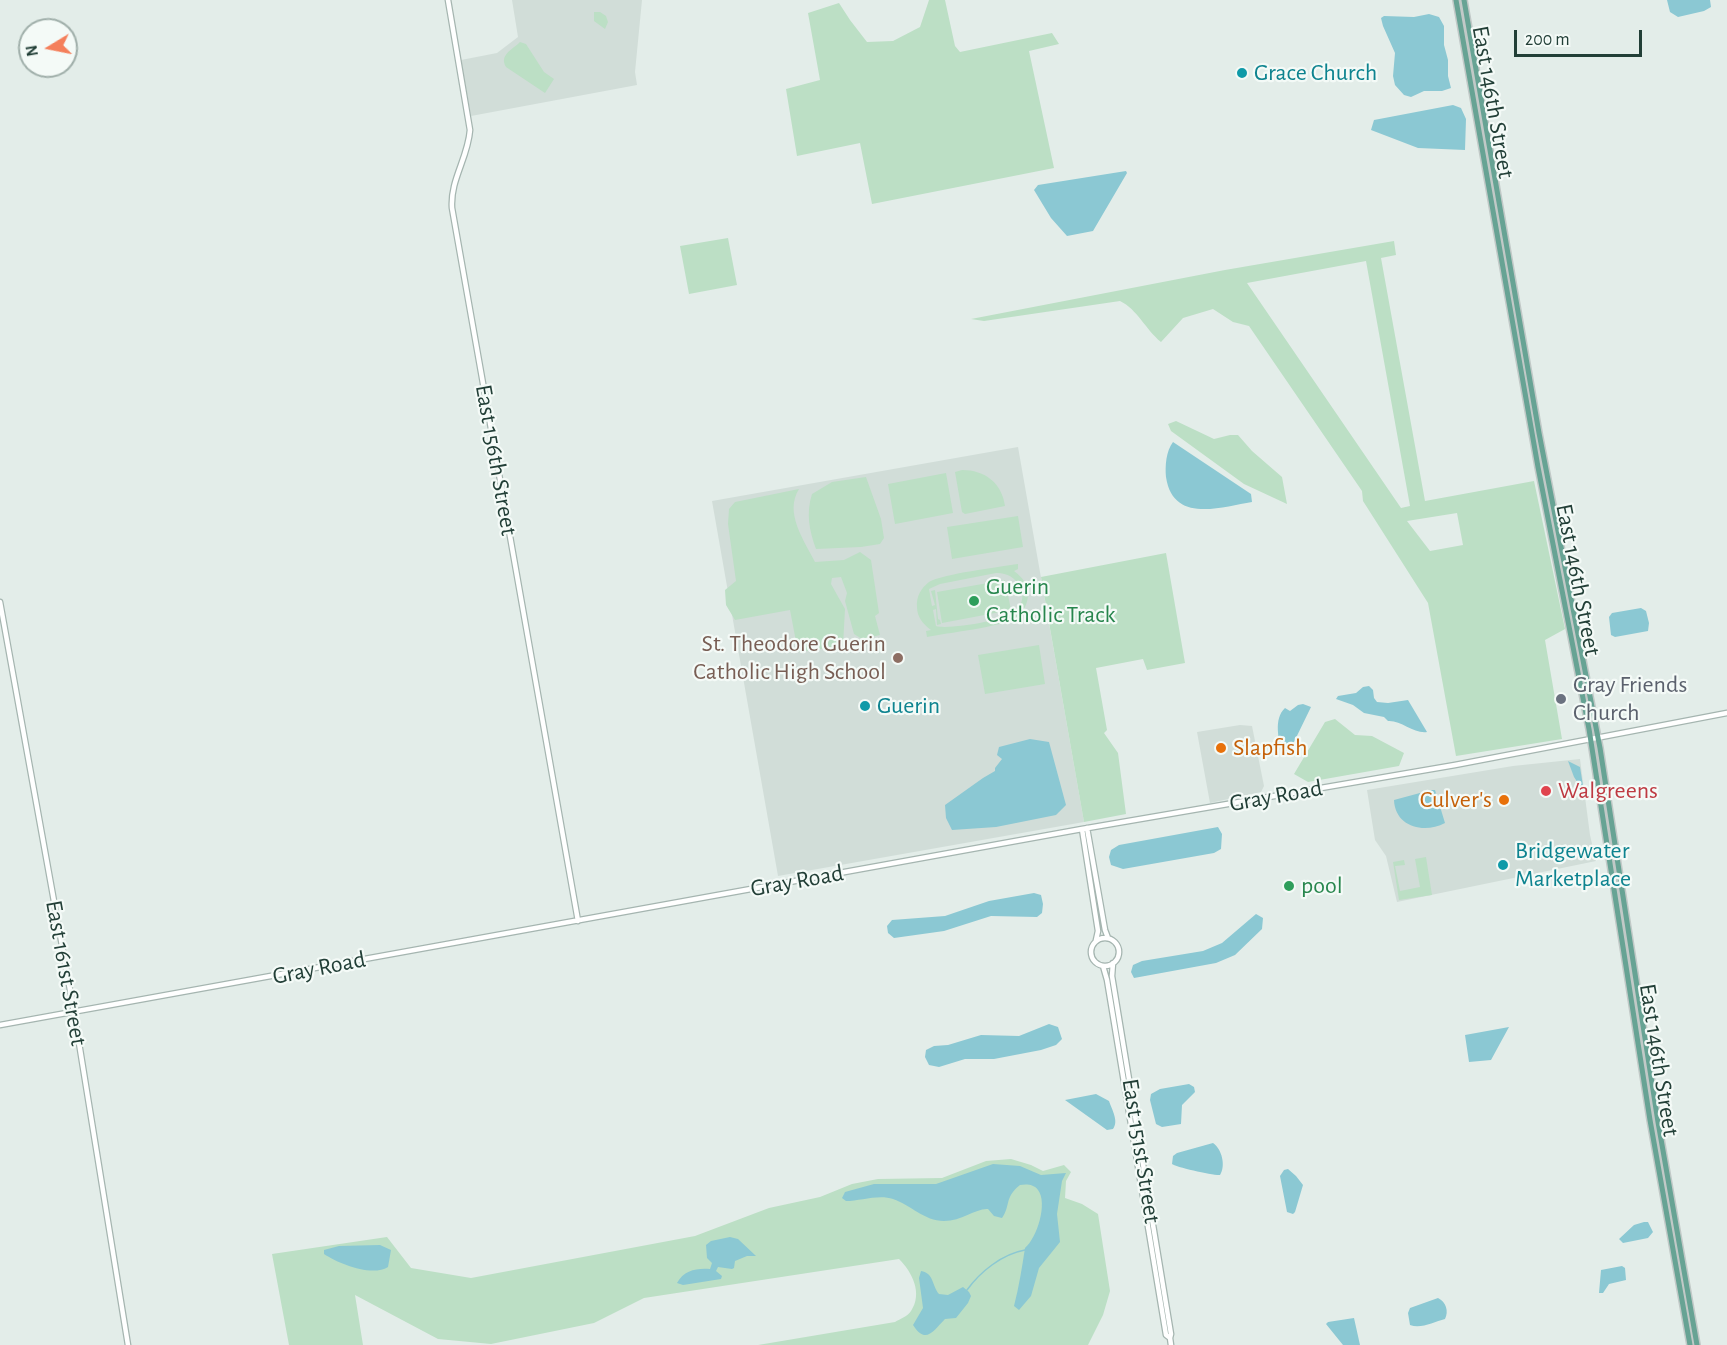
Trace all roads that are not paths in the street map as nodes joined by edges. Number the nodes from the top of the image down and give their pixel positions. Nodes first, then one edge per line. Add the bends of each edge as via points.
1 (448, 0) edge
2 (1456, 0) edge
3 (1464, 0) edge
4 (0, 602) edge
5 (1727, 713) edge
6 (1595, 738) junction
7 (1084, 829) junction
8 (578, 921) junction
9 (1108, 938) junction
10 (1096, 940) junction
11 (1113, 963) junction
12 (1103, 966) junction
13 (74, 1012) junction
14 (0, 1025) edge
15 (1170, 1338) junction
16 (128, 1345) edge
17 (1171, 1345) edge
18 (1690, 1345) edge
19 (1697, 1345) edge

1 - 8 street, East 156th Street via 470,130 455,181 452,208
2 - 6 main road, East 146th Street via 1538,467
3 - 6 main road, East 146th Street
4 - 13 street, East 161st Street
5 - 6 street, Gray Road
6 - 7 street, Gray Road
6 - 18 main road, East 146th Street via 1650,1120
6 - 19 main road, East 146th Street
7 - 8 street, Gray Road
7 - 9 street
7 - 10 street
8 - 13 street, Gray Road
9 - 10 street
9 - 11 street via 1119,949
10 - 12 street via 1091,954
11 - 12 street
11 - 15 street, East 151st Street
12 - 15 street, East 151st Street via 1166,1335
13 - 14 street, Gray Road
13 - 16 street, East 161st Street
15 - 17 street, East 151st Street

